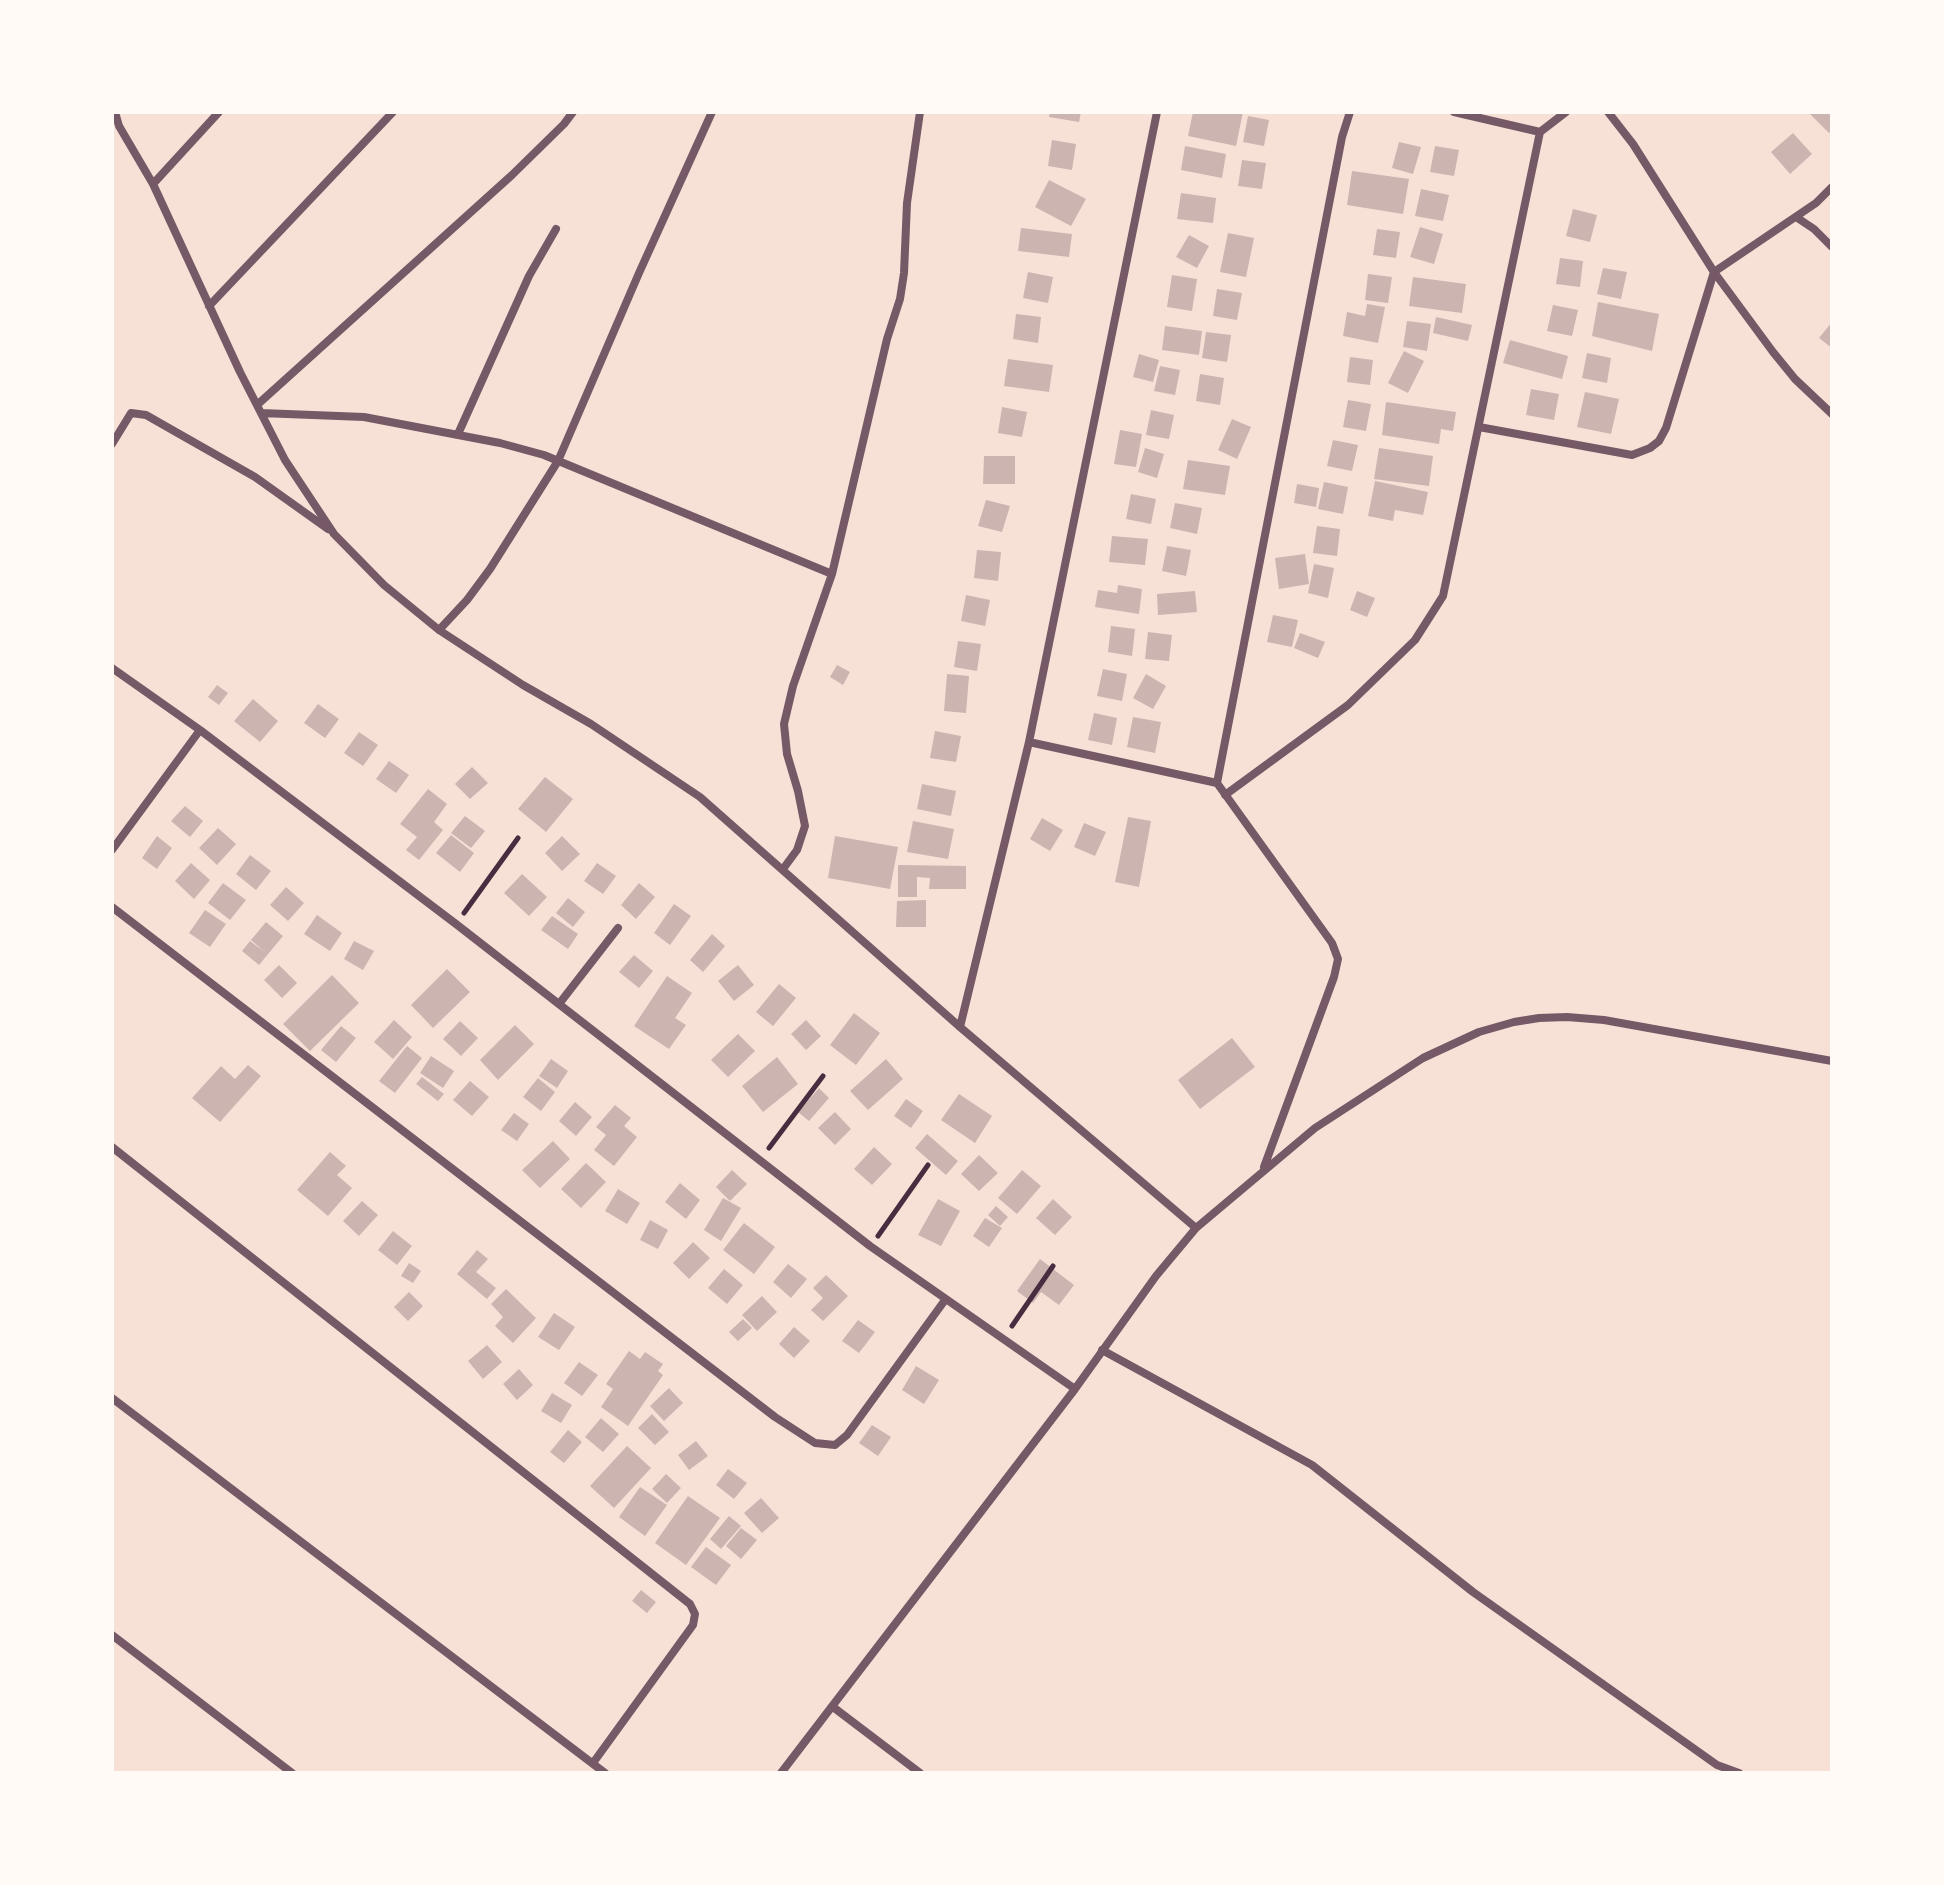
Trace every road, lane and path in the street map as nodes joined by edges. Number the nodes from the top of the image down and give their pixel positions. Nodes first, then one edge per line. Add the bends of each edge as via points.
1 (115, 112) edge
2 (219, 112) edge
3 (393, 112) edge
4 (573, 112) edge
5 (712, 112) edge
6 (920, 112) edge
7 (1157, 112) edge
8 (1350, 112) edge
9 (1454, 112) edge
10 (1566, 112) edge
11 (1608, 112) edge
12 (1540, 132) junction
13 (153, 184) junction
14 (1832, 187) edge
15 (1796, 217) junction
16 (556, 229) dead end
17 (1832, 247) edge
18 (1714, 272) junction
19 (209, 306) junction
20 (259, 409) junction
21 (1832, 414) edge
22 (1479, 427) junction
23 (458, 434) junction
24 (112, 444) edge
25 (558, 461) junction
26 (334, 534) junction
27 (832, 574) junction
28 (439, 630) junction
29 (112, 668) edge
30 (200, 730) junction
31 (1029, 742) junction
32 (1217, 783) junction
33 (1225, 795) junction
34 (518, 838) dead end
35 (112, 850) edge
36 (783, 869) junction
37 (112, 907) edge
38 (456, 924) junction
39 (618, 928) dead end
40 (559, 1004) junction
41 (960, 1027) junction
42 (1832, 1061) edge
43 (823, 1076) dead end
44 (112, 1147) edge
45 (759, 1162) junction
46 (928, 1165) dead end
47 (1264, 1169) junction
48 (1196, 1228) junction
49 (870, 1246) junction
50 (1053, 1266) dead end
51 (945, 1300) junction
52 (1002, 1340) junction
53 (1102, 1350) junction
54 (1075, 1389) junction
55 (112, 1398) edge
56 (112, 1635) edge
57 (833, 1707) junction
58 (593, 1763) junction
59 (292, 1773) edge
60 (605, 1773) edge
61 (781, 1773) edge
62 (920, 1773) edge
63 (1739, 1773) edge

1 - 13 street
2 - 13 street
3 - 19 street
4 - 20 street
5 - 25 street
6 - 27 street via 900,299
7 - 31 street
8 - 32 street
9 - 12 street
10 - 12 street
11 - 18 street
12 - 22 street
13 - 19 street
14 - 15 street
15 - 17 street
15 - 18 street
16 - 23 street via 529,276
18 - 21 street via 1795,379
18 - 22 street via 1666,428 1650,448 1632,455
19 - 20 street
20 - 23 street via 364,417
20 - 26 street
22 - 33 street via 1448,580 1428,623 1348,705
23 - 25 street
24 - 26 street via 131,413 146,415 255,477
25 - 27 street
25 - 28 street via 482,579
26 - 28 street
27 - 36 street via 784,724 805,826
28 - 36 street via 700,797
29 - 30 street
30 - 35 street
30 - 38 street
31 - 32 street
31 - 41 street
32 - 33 street
33 - 47 street via 1332,943 1338,959
34 - 38 path
36 - 41 street
37 - 51 street via 815,1443 835,1445 847,1435
38 - 40 street
39 - 40 street
40 - 45 street
41 - 48 street
42 - 47 street via 1604,1020 1514,1022 1423,1058 1315,1128
43 - 45 path
44 - 58 street via 690,1604 693,1625
45 - 49 street
46 - 49 path
47 - 48 street
48 - 53 street
49 - 51 street
50 - 52 path
51 - 52 street
52 - 54 street
53 - 54 street
53 - 63 street via 1312,1465 1473,1592 1717,1765
54 - 57 street
55 - 58 street
56 - 59 street
57 - 61 street
57 - 62 street
58 - 60 street

